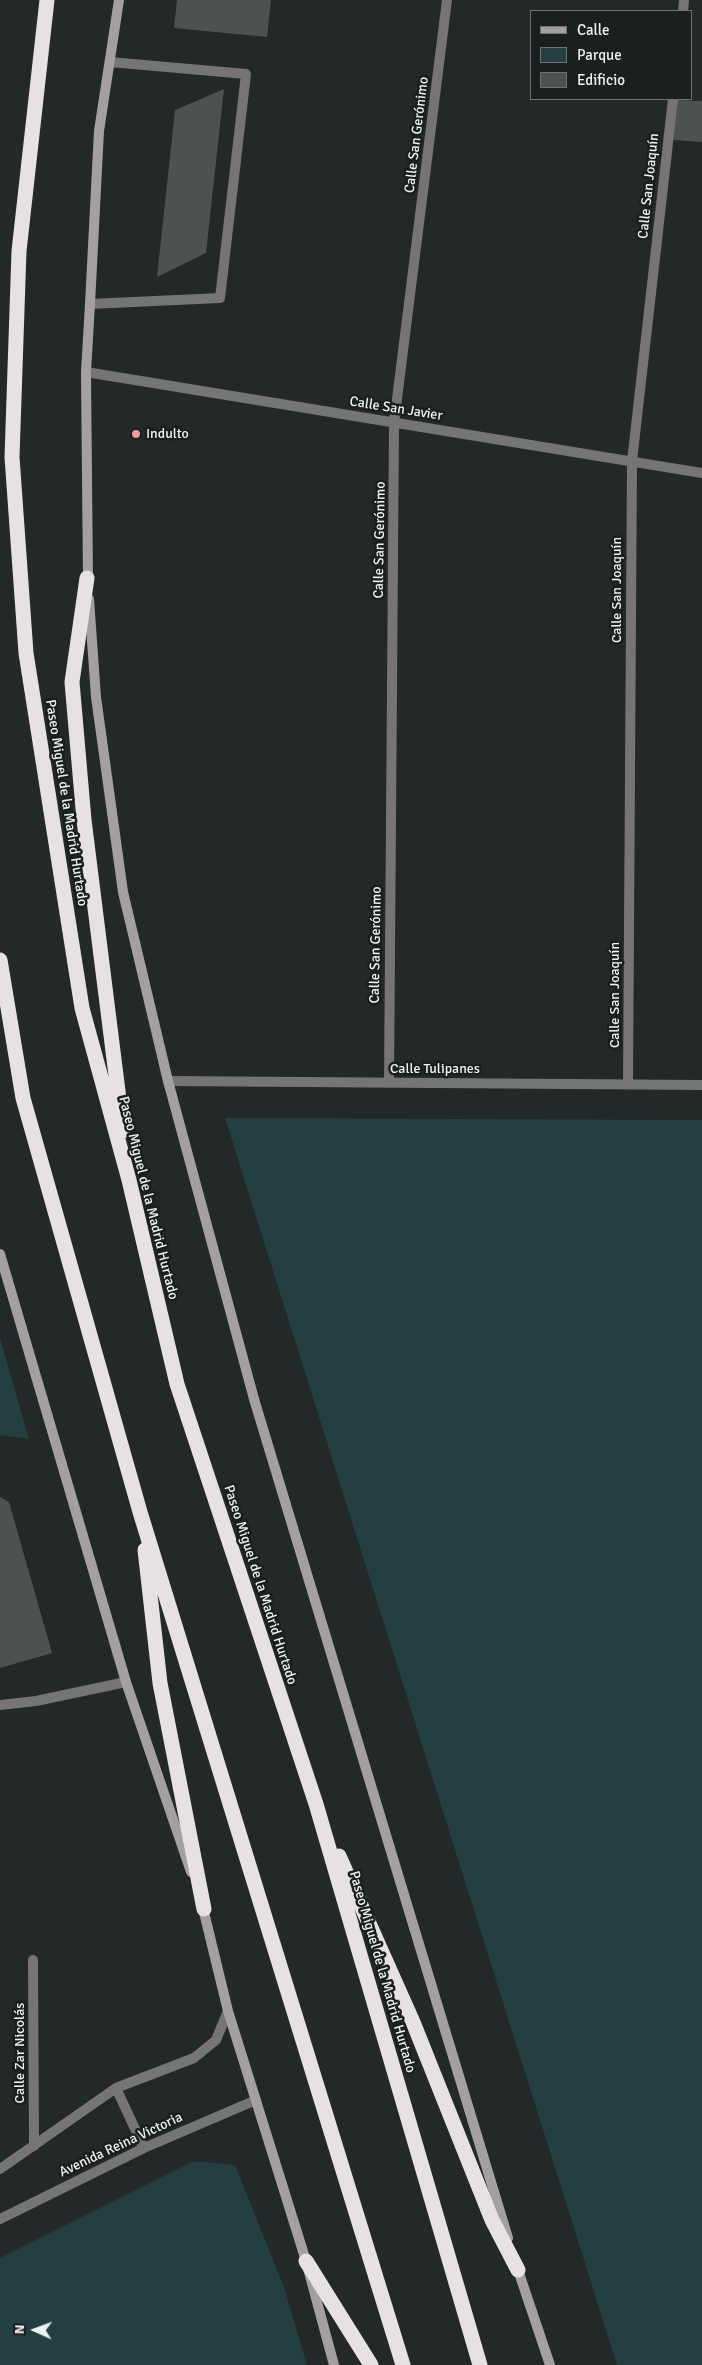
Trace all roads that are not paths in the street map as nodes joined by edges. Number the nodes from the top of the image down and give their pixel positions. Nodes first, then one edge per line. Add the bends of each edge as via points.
1 (46, 0) edge
2 (119, 0) edge
3 (447, 0) edge
4 (110, 62) junction
5 (673, 100) edge
6 (90, 304) junction
7 (86, 372) junction
8 (394, 423) junction
9 (632, 461) junction
10 (702, 473) edge
11 (87, 578) junction
12 (0, 960) edge
13 (168, 1081) junction
14 (389, 1083) junction
15 (628, 1084) junction
16 (702, 1085) edge
17 (129, 1180) junction
18 (0, 1254) edge
19 (140, 1512) junction
20 (126, 1682) junction
21 (0, 1705) edge
22 (316, 1804) junction
23 (204, 1909) junction
24 (33, 1960) dead end
25 (228, 2011) junction
26 (116, 2088) junction
27 (256, 2100) junction
28 (34, 2146) junction
29 (144, 2148) junction
30 (0, 2169) edge
31 (0, 2219) edge
32 (306, 2261) junction
33 (518, 2270) junction
34 (334, 2365) edge
35 (371, 2365) edge
36 (402, 2365) edge
37 (480, 2365) edge
38 (550, 2365) edge

1 - 17 highway, Paseo Miguel de la Madrid Hurtado via 19,251 12,467 26,653 80,998
2 - 4 street
3 - 8 street, Calle San Gerónimo
4 - 6 street via 100,131
4 - 6 street via 246,74 220,298
5 - 9 street, Calle San Joaquín
6 - 7 street
7 - 8 street, Calle San Javier
7 - 11 street
8 - 9 street, Calle San Javier
8 - 14 street, Calle San Gerónimo
9 - 10 street, Calle San Javier
9 - 15 street, Calle San Joaquín
11 - 13 street via 96,697 122,892
11 - 17 highway via 72,682 84,820
12 - 19 highway via 23,1098
13 - 14 street, Calle Tulipanes
13 - 33 street via 254,1399
14 - 15 street, Calle Tulipanes
15 - 16 street, Calle Tulipanes
17 - 22 highway, Paseo Miguel de la Madrid Hurtado via 177,1384
18 - 20 street
19 - 23 highway via 160,1683
19 - 36 highway
20 - 21 street via 36,1701
20 - 23 street
22 - 33 highway via 413,2022 492,2220
22 - 37 highway, Paseo Miguel de la Madrid Hurtado
23 - 25 street
24 - 28 street, Calle Zar Nicolás
25 - 26 street via 216,2040 194,2058
25 - 27 street
26 - 28 street
26 - 29 street
27 - 29 street, Avenida Reina Victoria
27 - 32 street
28 - 30 street
29 - 31 street, Avenida Reina Victoria
32 - 34 street
32 - 35 highway
33 - 38 street

